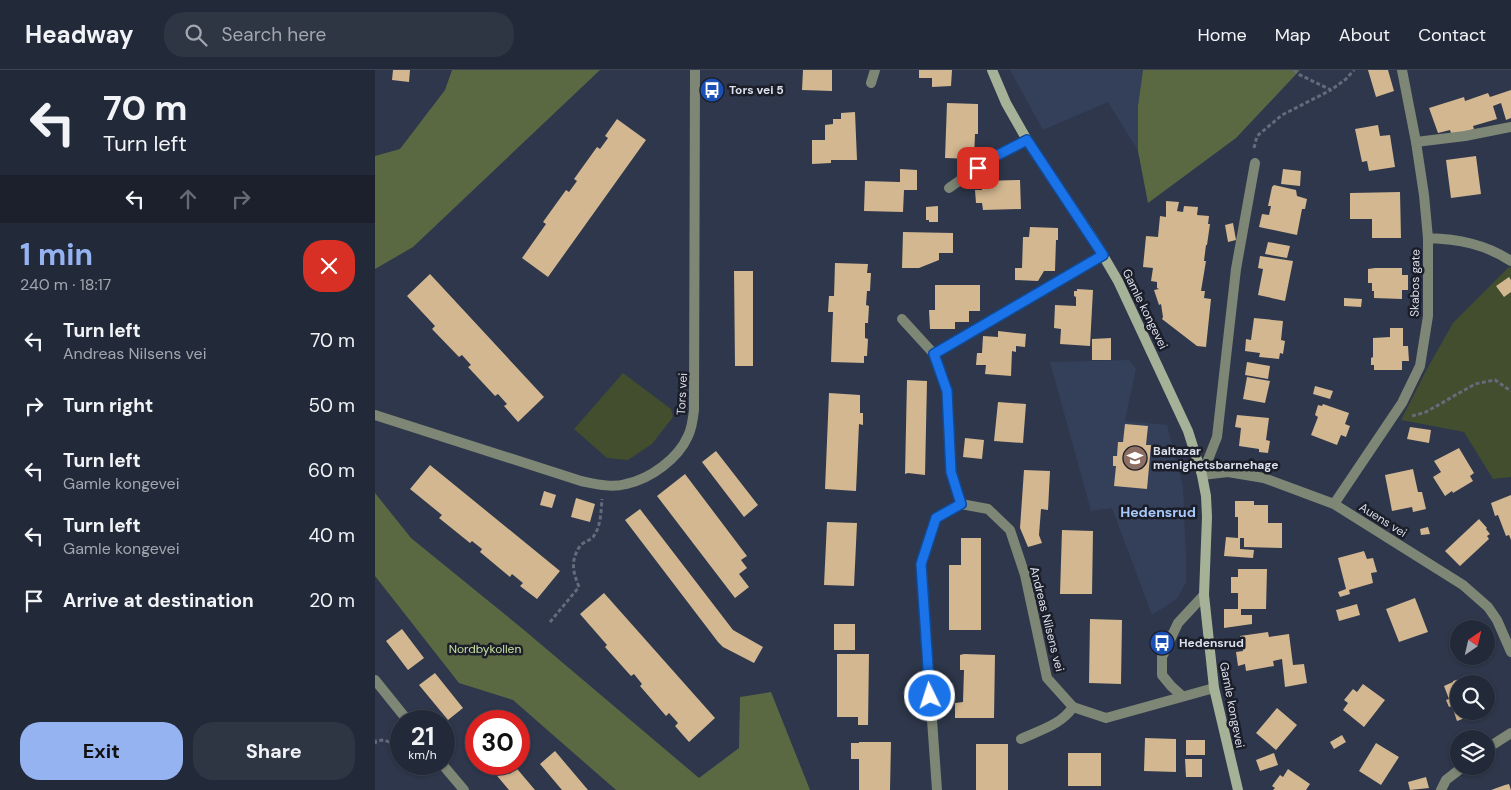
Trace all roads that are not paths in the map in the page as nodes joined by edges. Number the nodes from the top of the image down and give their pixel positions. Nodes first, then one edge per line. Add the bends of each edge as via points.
1 (695, 70) edge
2 (875, 70) edge
3 (992, 70) edge
4 (1402, 70) edge
5 (871, 83) dead end
6 (1511, 127) edge
7 (1027, 140) junction
8 (1416, 142) junction
9 (1255, 163) road end
10 (949, 188) dead end
11 (1428, 238) junction
12 (1103, 255) junction
13 (1511, 261) edge
14 (902, 320) dead end
15 (934, 354) junction
16 (375, 415) edge
17 (1203, 475) junction
18 (961, 504) junction
19 (1334, 504) junction
20 (1204, 595) junction
21 (1511, 652) edge
22 (375, 680) edge
23 (1214, 688) junction
24 (1182, 696) junction
25 (1073, 707) junction
26 (399, 710) edge
27 (1511, 733) edge
28 (1021, 739) dead end
29 (1495, 743) edge
30 (452, 775) edge
31 (1452, 775) edge
32 (464, 790) edge
33 (937, 790) edge
34 (1238, 790) edge
35 (1441, 790) edge

1 - 16 street, Tors vei via 695,410 692,427 679,450 649,475 626,484 604,486
2 - 5 street
3 - 7 main road, Gamle kongevei
4 - 8 street, Skabos gate
6 - 8 street
7 - 10 street via 992,158
7 - 12 main road, Gamle kongevei
8 - 11 street, Skabos gate
9 - 17 street, Gamle kongevei via 1236,269 1217,437
11 - 13 street via 1458,239 1497,252
11 - 19 street, Skabos gate via 1428,316 1420,366 1390,423
12 - 15 street
12 - 17 main road, Gamle kongevei via 1119,281 1159,368
14 - 15 street
15 - 18 street via 947,391 951,472
17 - 19 street, Auens vei via 1228,472 1264,478
17 - 20 main road, Gamle kongevei via 1207,517
18 - 25 street, Andreas Nilsens vei via 988,509 1010,530 1025,575 1047,678
18 - 33 street via 936,518 921,564
19 - 21 street, Auens vei via 1471,591 1497,620
20 - 23 main road, Gamle kongevei
20 - 24 street via 1178,623 1162,657 1162,675
22 - 26 street
23 - 24 street, Andreas Nilsens vei
23 - 34 main road, Gamle kongevei
24 - 25 street, Andreas Nilsens vei via 1106,718
25 - 28 street via 1057,723
27 - 29 street
30 - 32 street
31 - 35 street

